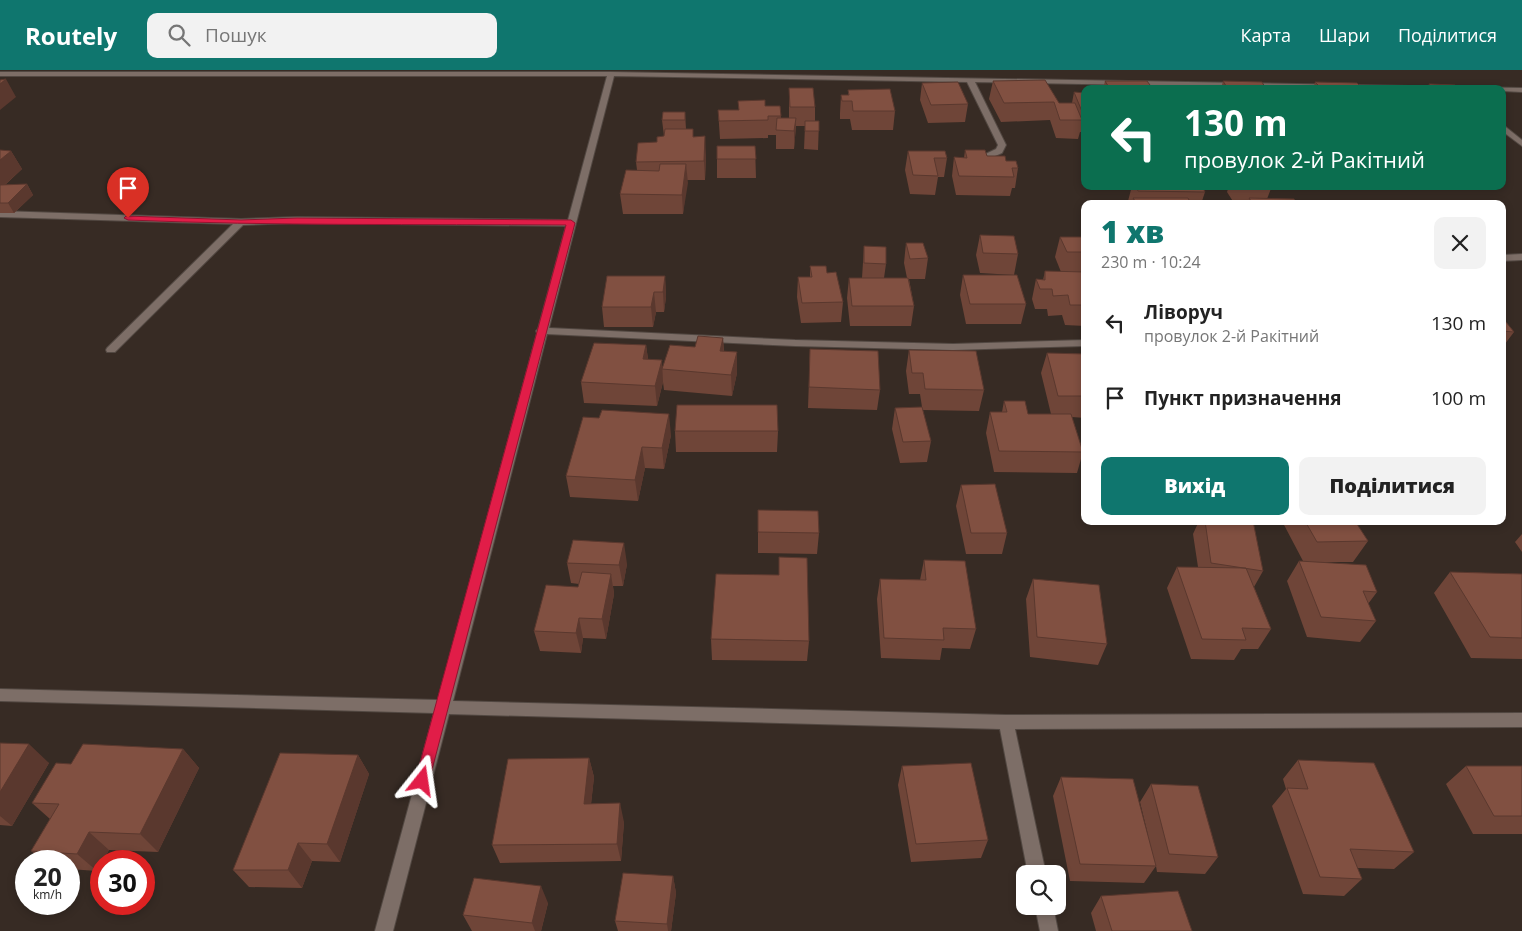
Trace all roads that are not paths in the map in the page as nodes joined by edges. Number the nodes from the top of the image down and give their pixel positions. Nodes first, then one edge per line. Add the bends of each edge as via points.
1 (0, 74) edge
2 (611, 74) junction
3 (970, 80) junction
4 (1276, 85) edge
5 (1506, 89) edge
6 (1522, 90) edge
7 (1506, 130) edge
8 (1522, 144) edge
9 (963, 167) edge
10 (0, 214) edge
11 (241, 222) junction
12 (571, 223) junction
13 (1522, 257) edge
14 (1506, 258) edge
15 (541, 332) junction
16 (1081, 343) edge
17 (111, 350) dead end
18 (0, 695) edge
19 (442, 705) junction
20 (1522, 720) edge
21 (1006, 722) junction
22 (1035, 865) edge
23 (1046, 915) edge
24 (384, 931) edge
25 (1049, 931) edge

1 - 2 street
2 - 3 street
2 - 12 street
3 - 4 street
3 - 9 street via 1002,145 1000,152
5 - 6 street
7 - 8 street
10 - 11 street
11 - 12 street
11 - 17 street
12 - 15 street
13 - 14 street
15 - 16 street via 933,346
15 - 19 street
18 - 19 street
19 - 21 street
19 - 24 street
20 - 21 street
21 - 22 street
23 - 25 street

